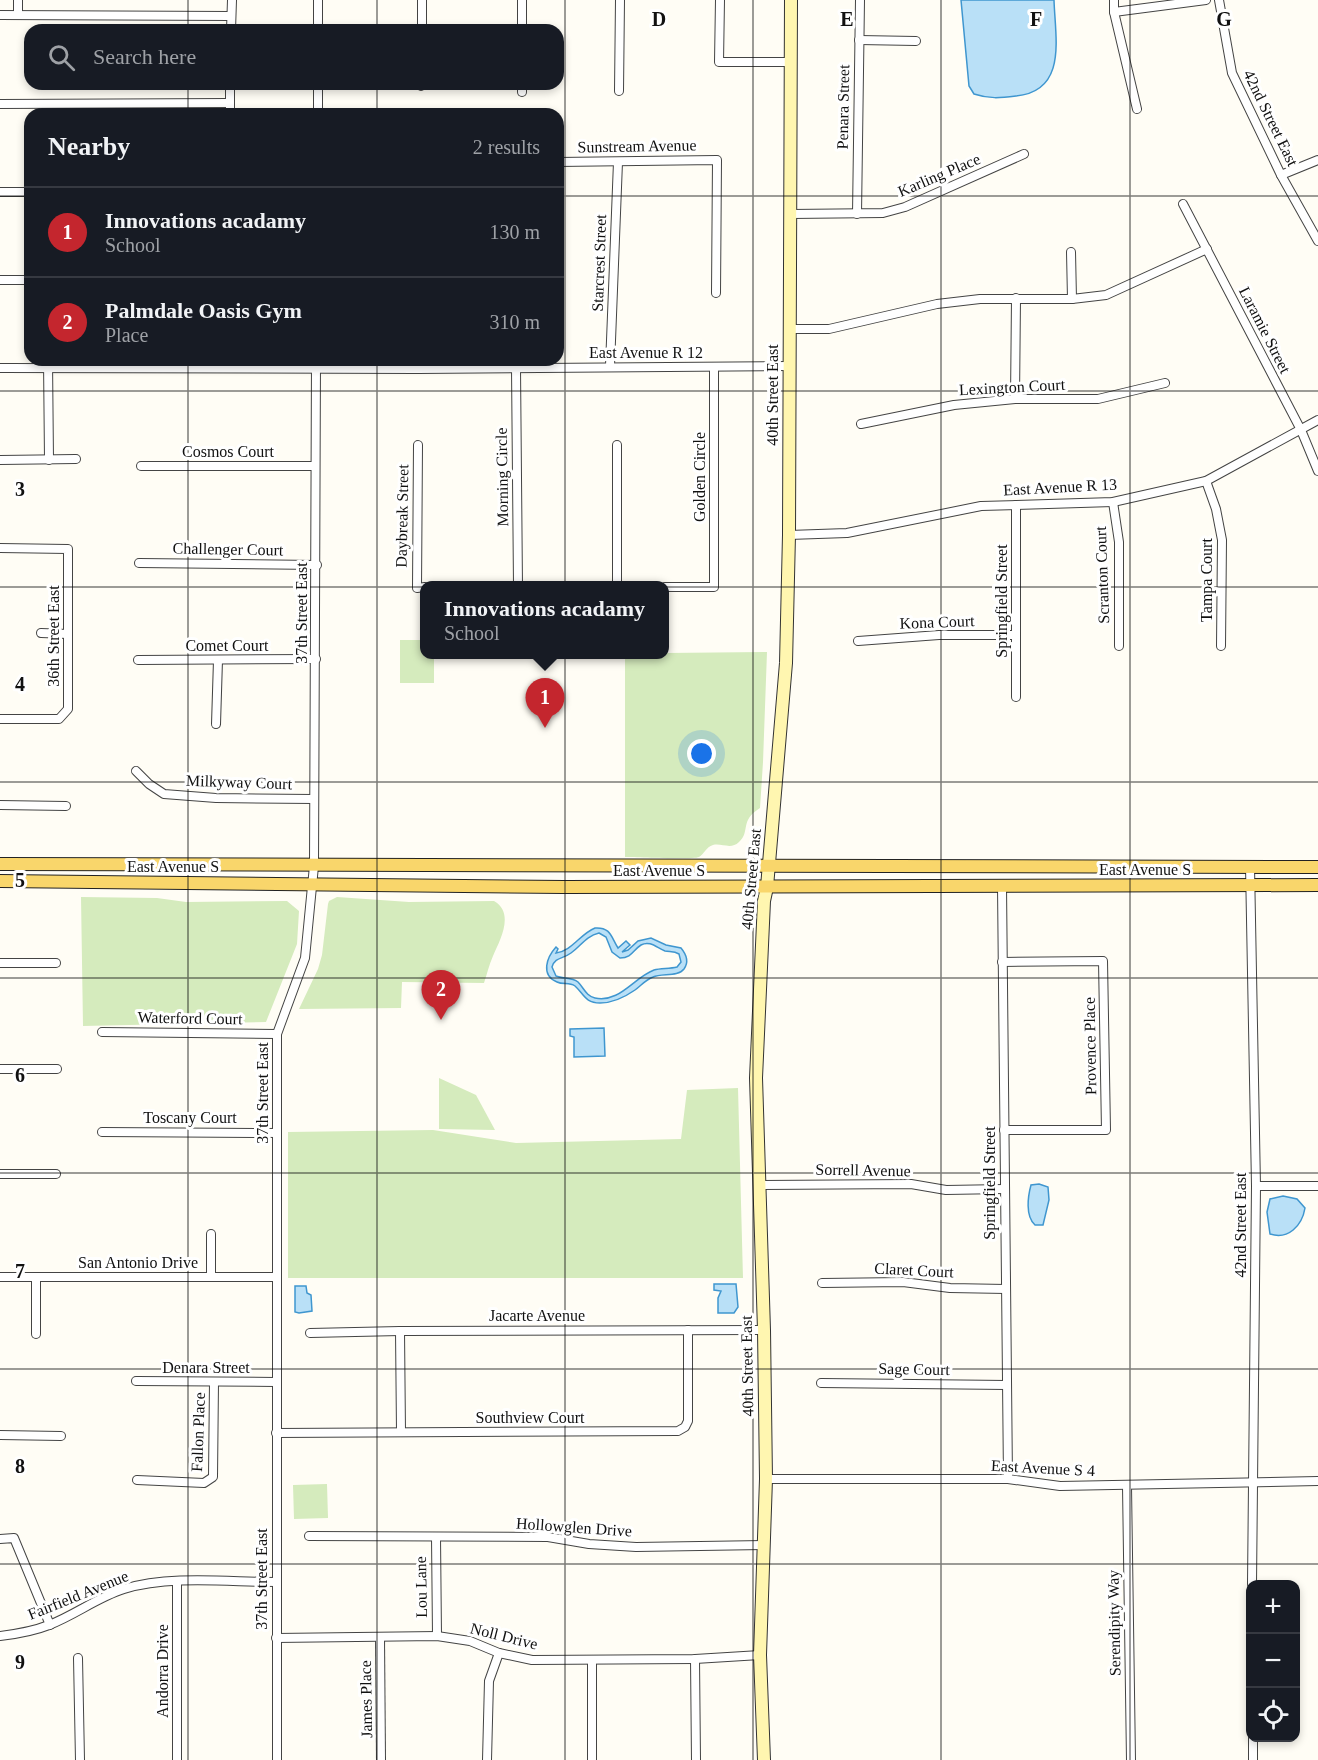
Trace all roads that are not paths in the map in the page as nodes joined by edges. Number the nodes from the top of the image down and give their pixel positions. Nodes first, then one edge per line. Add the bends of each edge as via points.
1 (18, 0) edge
2 (232, 0) edge
3 (318, 0) edge
4 (422, 0) edge
5 (522, 0) edge
6 (620, 0) edge
7 (720, 0) edge
8 (791, 0) edge
9 (860, 0) edge
10 (1114, 0) edge
11 (1206, 0) edge
12 (1219, 0) edge
13 (1114, 12) junction
14 (0, 15) edge
15 (18, 15) junction
16 (231, 16) junction
17 (231, 24) edge
18 (318, 24) edge
19 (422, 24) edge
20 (522, 24) edge
21 (860, 40) junction
22 (916, 41) dead end
23 (791, 62) junction
24 (230, 90) edge
25 (318, 90) edge
26 (619, 91) dead end
27 (230, 103) junction
28 (0, 104) edge
29 (230, 108) edge
30 (318, 108) edge
31 (1137, 108) dead end
32 (1024, 154) dead end
33 (1318, 160) edge
34 (564, 162) edge
35 (618, 162) junction
36 (1281, 175) junction
37 (0, 192) edge
38 (24, 192) edge
39 (1183, 204) dead end
40 (791, 214) junction
41 (856, 214) junction
42 (1318, 241) edge
43 (1207, 249) junction
44 (1071, 252) dead end
45 (0, 280) edge
46 (24, 280) edge
47 (716, 293) dead end
48 (1016, 298) junction
49 (1072, 299) junction
50 (789, 329) junction
51 (24, 366) edge
52 (48, 366) edge
53 (316, 366) edge
54 (467, 366) edge
55 (610, 366) junction
56 (788, 366) junction
57 (714, 367) junction
58 (0, 368) edge
59 (516, 368) junction
60 (1165, 383) dead end
61 (1015, 399) junction
62 (1318, 420) edge
63 (861, 424) dead end
64 (1300, 430) junction
65 (418, 445) dead end
66 (617, 445) dead end
67 (76, 459) dead end
68 (0, 460) edge
69 (50, 460) junction
70 (141, 466) dead end
71 (315, 466) junction
72 (1318, 471) edge
73 (1206, 481) junction
74 (1113, 502) junction
75 (1016, 505) junction
76 (789, 535) junction
77 (0, 548) edge
78 (139, 563) dead end
79 (316, 565) junction
80 (421, 581) edge
81 (518, 581) edge
82 (617, 581) edge
83 (669, 587) edge
84 (41, 633) dead end
85 (68, 633) junction
86 (1017, 635) junction
87 (858, 641) dead end
88 (1119, 646) dead end
89 (1221, 646) dead end
90 (315, 659) junction
91 (138, 660) dead end
92 (218, 660) junction
93 (1016, 697) dead end
94 (0, 719) edge
95 (216, 724) dead end
96 (136, 771) dead end
97 (314, 799) junction
98 (0, 806) edge
99 (66, 806) dead end
100 (0, 864) edge
101 (314, 866) junction
102 (1250, 866) junction
103 (769, 867) junction
104 (1318, 867) edge
105 (0, 882) edge
106 (312, 883) junction
107 (1250, 885) junction
108 (1318, 885) edge
109 (1002, 886) junction
110 (767, 887) junction
111 (0, 963) edge
112 (56, 963) dead end
113 (1002, 963) junction
114 (102, 1032) dead end
115 (278, 1034) junction
116 (0, 1069) edge
117 (57, 1069) dead end
118 (1004, 1130) junction
119 (102, 1132) dead end
120 (277, 1133) junction
121 (0, 1174) edge
122 (56, 1174) dead end
123 (758, 1185) junction
124 (1256, 1186) junction
125 (1318, 1186) edge
126 (1004, 1189) junction
127 (211, 1234) dead end
128 (0, 1276) edge
129 (36, 1277) junction
130 (211, 1277) junction
131 (277, 1277) junction
132 (822, 1283) dead end
133 (1005, 1288) junction
134 (688, 1330) junction
135 (764, 1330) junction
136 (400, 1331) junction
137 (309, 1333) dead end
138 (36, 1334) dead end
139 (136, 1381) dead end
140 (214, 1382) junction
141 (276, 1382) junction
142 (821, 1383) dead end
143 (1007, 1385) junction
144 (401, 1432) junction
145 (276, 1433) junction
146 (0, 1435) edge
147 (60, 1436) dead end
148 (766, 1479) junction
149 (1008, 1479) junction
150 (137, 1480) dead end
151 (1252, 1480) junction
152 (1318, 1480) edge
153 (1127, 1486) junction
154 (309, 1536) dead end
155 (436, 1537) junction
156 (0, 1539) edge
157 (764, 1545) junction
158 (1252, 1580) edge
159 (177, 1582) junction
160 (276, 1582) junction
161 (50, 1624) junction
162 (0, 1636) edge
163 (437, 1636) junction
164 (380, 1637) junction
165 (276, 1638) junction
166 (499, 1653) junction
167 (760, 1655) junction
168 (78, 1658) dead end
169 (695, 1659) junction
170 (592, 1661) junction
171 (1253, 1742) edge
172 (80, 1760) edge
173 (177, 1760) edge
174 (277, 1760) edge
175 (381, 1760) edge
176 (487, 1760) edge
177 (592, 1760) edge
178 (696, 1760) edge
179 (764, 1760) edge
180 (1131, 1760) edge
181 (1253, 1760) edge

1 - 15 street
2 - 16 street
3 - 18 street
4 - 19 street
5 - 20 street
6 - 26 street
7 - 23 street via 719,62
8 - 23 main road, 40th Street East
9 - 21 street, Penara Street
10 - 13 street
11 - 13 street
12 - 36 street, 42nd Street East via 1232,73
13 - 31 street
14 - 15 street
15 - 16 street
16 - 17 street
21 - 22 street
21 - 41 street, Penara Street
23 - 40 main road, 40th Street East
24 - 27 street
25 - 30 street
27 - 28 street
27 - 29 street
32 - 41 street, Karling Place via 905,207
33 - 36 street
34 - 35 street, Sunstream Avenue
35 - 47 street, Sunstream Avenue via 717,160
35 - 55 street, Starcrest Street
36 - 42 street, 42nd Street East
37 - 38 street
39 - 43 street, Laramie Street
40 - 41 street, Karling Place
40 - 50 main road, 40th Street East
43 - 49 street via 1106,295
43 - 64 street, Laramie Street
44 - 49 street
45 - 46 street
48 - 49 street
48 - 50 street via 937,304 829,329
48 - 61 street
50 - 56 main road, 40th Street East
51 - 58 street, East Avenue R 12
52 - 69 street
53 - 71 street, 37th Street East
54 - 59 street, East Avenue R 12
55 - 57 street, East Avenue R 12
55 - 59 street, East Avenue R 12
56 - 57 street, East Avenue R 12
56 - 76 main road, 40th Street East
57 - 83 street, Golden Circle via 714,587
59 - 81 street, Morning Circle
60 - 61 street, Lexington Court via 1098,399
61 - 63 street, Lexington Court via 954,405
62 - 64 street, East Avenue R 13
64 - 72 street, Laramie Street
64 - 73 street, East Avenue R 13
65 - 80 street, Daybreak Street
66 - 82 street
67 - 69 street
68 - 69 street
70 - 71 street, Cosmos Court
71 - 79 street, 37th Street East
73 - 74 street, East Avenue R 13
73 - 89 street, Tampa Court via 1222,540
74 - 75 street, East Avenue R 13
74 - 88 street, Scranton Court via 1119,542
75 - 76 street, East Avenue R 13 via 981,506 847,533
75 - 86 street, Springfield Street
76 - 103 main road, 40th Street East via 786,663
77 - 85 street, 36th Street East via 68,549
78 - 79 street, Challenger Court
79 - 90 street, 37th Street East
84 - 85 street
85 - 94 street, 36th Street East via 68,709 58,719
86 - 87 street, Kona Court via 939,634
86 - 93 street, Springfield Street
90 - 92 street, Comet Court
90 - 97 street, 37th Street East
91 - 92 street, Comet Court
92 - 95 street
96 - 97 street, Milkyway Court via 164,794
97 - 101 street, 37th Street East
98 - 99 street
100 - 101 main road, East Avenue S
101 - 103 main road, East Avenue S
101 - 106 street, 37th Street East
102 - 103 main road, East Avenue S
102 - 104 main road, East Avenue S
102 - 107 street, 42nd Street East
103 - 110 main road, 40th Street East
105 - 106 main road, East Avenue S
106 - 110 main road, East Avenue S
106 - 115 street, 37th Street East via 305,958
107 - 108 main road, East Avenue S
107 - 109 main road, East Avenue S
107 - 124 street, 42nd Street East
109 - 110 main road, East Avenue S
109 - 113 street, Springfield Street
110 - 123 main road, 40th Street East via 756,1047
111 - 112 street
113 - 118 street, Springfield Street
113 - 118 street, Provence Place via 1103,961 1106,1130
114 - 115 street, Waterford Court
115 - 120 street, 37th Street East
116 - 117 street
118 - 126 street, Springfield Street
119 - 120 street, Toscany Court
120 - 131 street, 37th Street East
121 - 122 street
123 - 126 street, Sorrell Avenue via 911,1184 946,1190
123 - 135 main road, 40th Street East
124 - 125 street
124 - 151 street, 42nd Street East
126 - 133 street, Springfield Street
127 - 130 street
128 - 129 street, San Antonio Drive
129 - 130 street, San Antonio Drive
129 - 138 street
130 - 131 street, San Antonio Drive
131 - 141 street, 37th Street East
132 - 133 street, Claret Court via 903,1282 951,1288
133 - 143 street, Springfield Street
134 - 135 street, Jacarte Avenue
134 - 136 street, Jacarte Avenue
134 - 144 street, Southview Court via 688,1421 678,1431
135 - 148 main road, 40th Street East
136 - 137 street, Jacarte Avenue
136 - 144 street
139 - 140 street, Denara Street
140 - 141 street, Denara Street
140 - 150 street, Fallon Place via 213,1477 204,1483
141 - 145 street, 37th Street East
142 - 143 street, Sage Court
143 - 149 street, Springfield Street
144 - 145 street, Southview Court
145 - 160 street, 37th Street East
146 - 147 street
148 - 149 street, East Avenue S 4
148 - 157 main road, 40th Street East
149 - 153 street, East Avenue S 4 via 1060,1486
151 - 152 street, East Avenue S 4
151 - 153 street, East Avenue S 4
151 - 158 street, 42nd Street East
153 - 180 street, Serendipity Way
154 - 155 street, Hollowglen Drive
155 - 157 street, Hollowglen Drive via 548,1537 636,1547
155 - 163 street, Lou Lane
156 - 161 street via 14,1538
157 - 167 main road, 40th Street East
159 - 160 street, Fairfield Avenue
159 - 161 street, Fairfield Avenue via 124,1589
159 - 173 street, Andorra Drive
160 - 165 street, 37th Street East
161 - 162 street, Fairfield Avenue
163 - 164 street, Noll Drive
163 - 166 street, Noll Drive via 470,1641
164 - 165 street, Noll Drive
164 - 175 street, James Place
165 - 174 street, 37th Street East
166 - 170 street, Noll Drive via 532,1660
166 - 176 street via 489,1681
167 - 169 street, Noll Drive
167 - 179 main road, 40th Street East
168 - 172 street
169 - 170 street, Noll Drive
169 - 178 street
170 - 177 street
171 - 181 street

